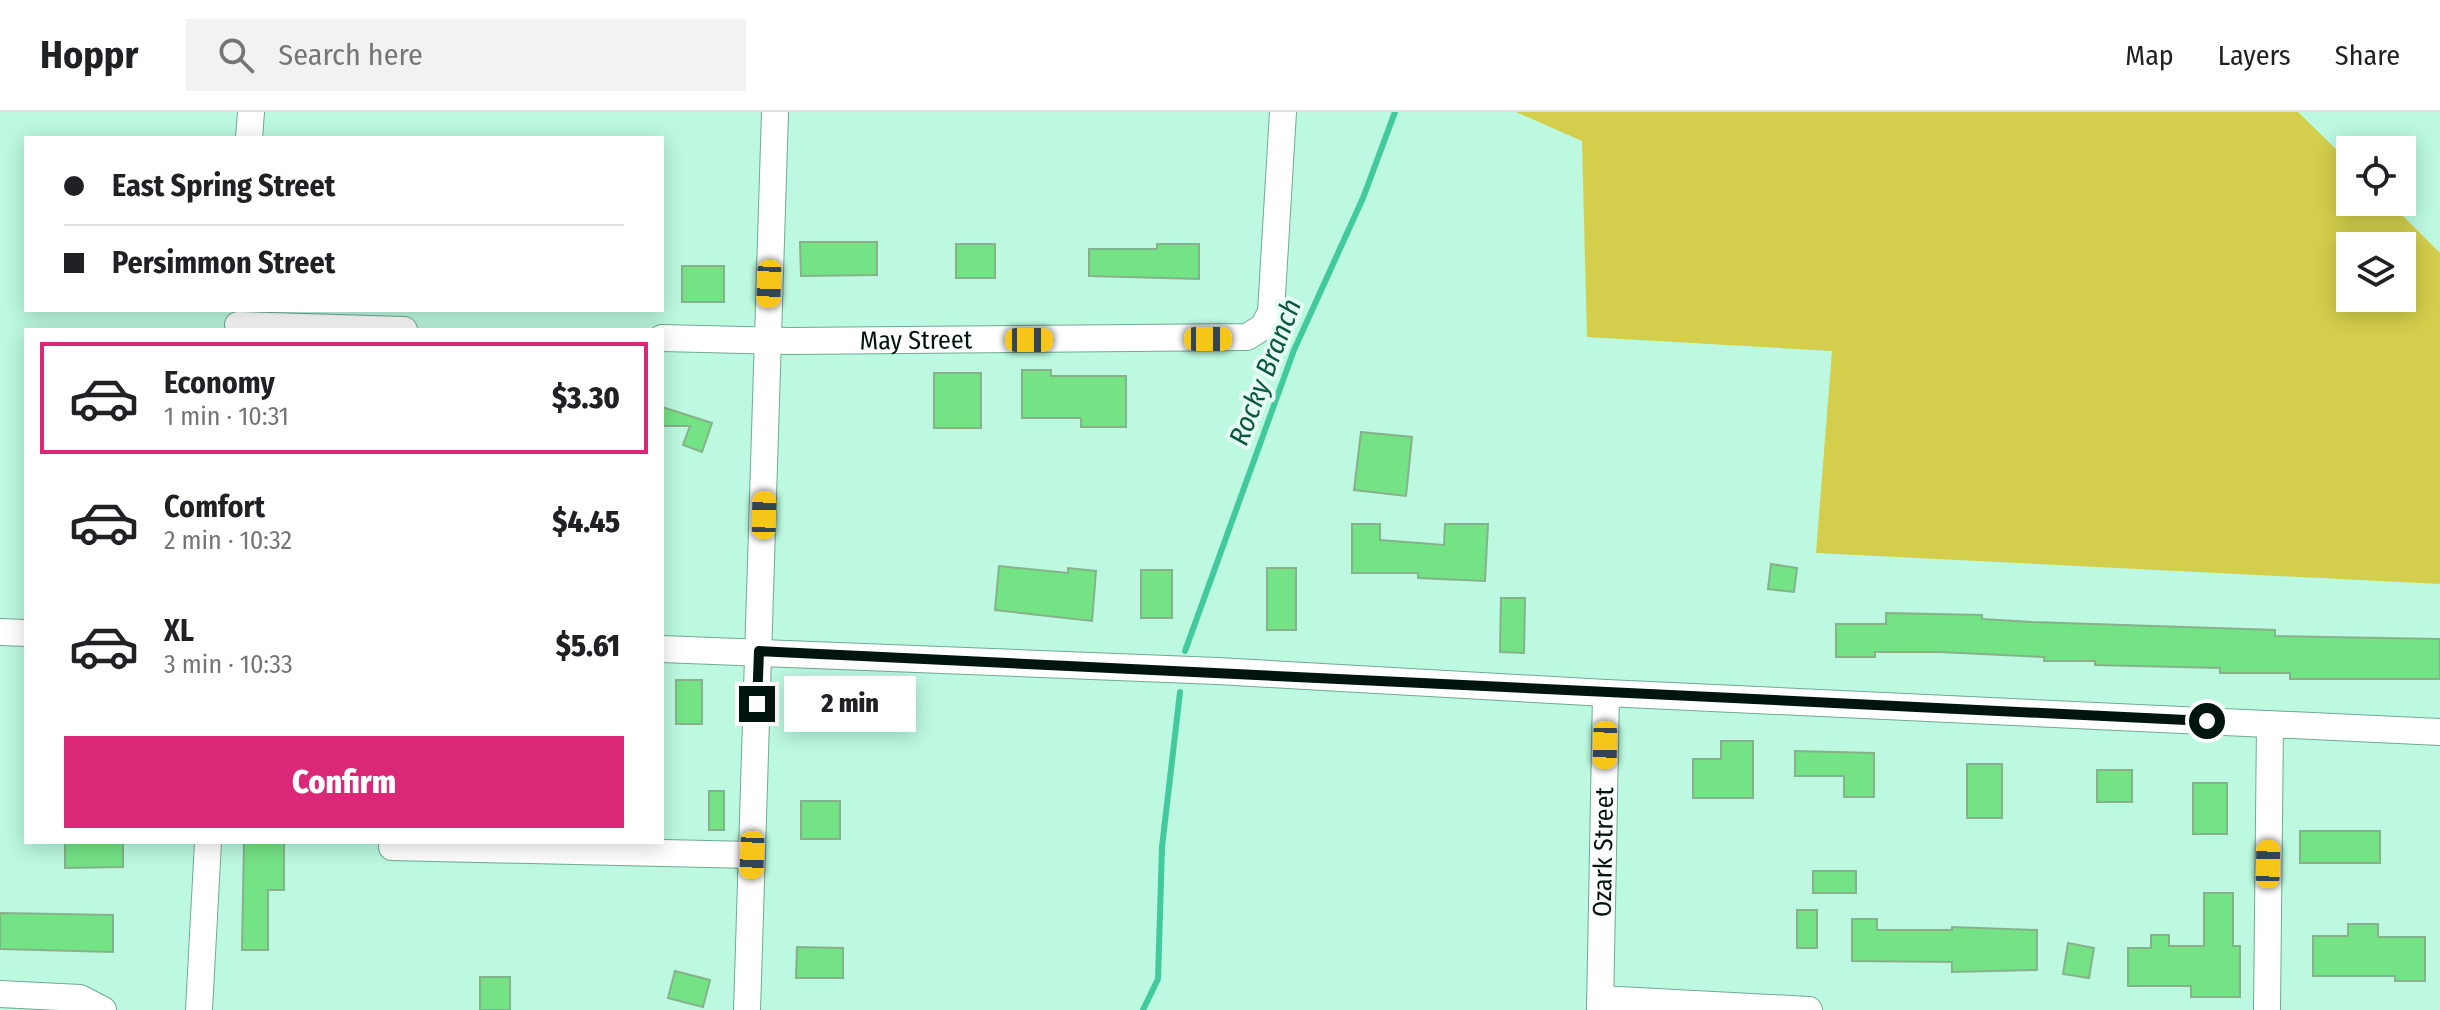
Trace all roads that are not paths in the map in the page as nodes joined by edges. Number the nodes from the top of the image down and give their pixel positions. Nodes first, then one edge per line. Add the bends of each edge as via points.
1 (251, 112) edge
2 (775, 112) edge
3 (1283, 112) edge
4 (249, 136) edge
5 (238, 322) edge
6 (362, 328) edge
7 (664, 338) edge
8 (767, 341) junction
9 (0, 632) edge
10 (24, 633) edge
11 (664, 649) edge
12 (759, 651) junction
13 (1606, 693) junction
14 (2270, 724) junction
15 (2440, 732) edge
16 (208, 844) edge
17 (392, 847) dead end
18 (752, 855) junction
19 (0, 994) edge
20 (1600, 1004) edge
21 (103, 1010) edge
22 (199, 1010) edge
23 (747, 1010) edge
24 (1809, 1010) edge
25 (2267, 1010) edge

1 - 4 street
2 - 8 street
3 - 8 street, May Street via 1273,303 1263,327 1238,338
5 - 6 street
7 - 8 street, May Street
8 - 12 street
9 - 10 street
11 - 12 street
12 - 13 street
12 - 18 street
13 - 14 street
13 - 20 street, Ozark Street
14 - 15 street
14 - 25 street
16 - 22 street
17 - 18 street
18 - 23 street
19 - 21 street via 80,998
20 - 24 street

